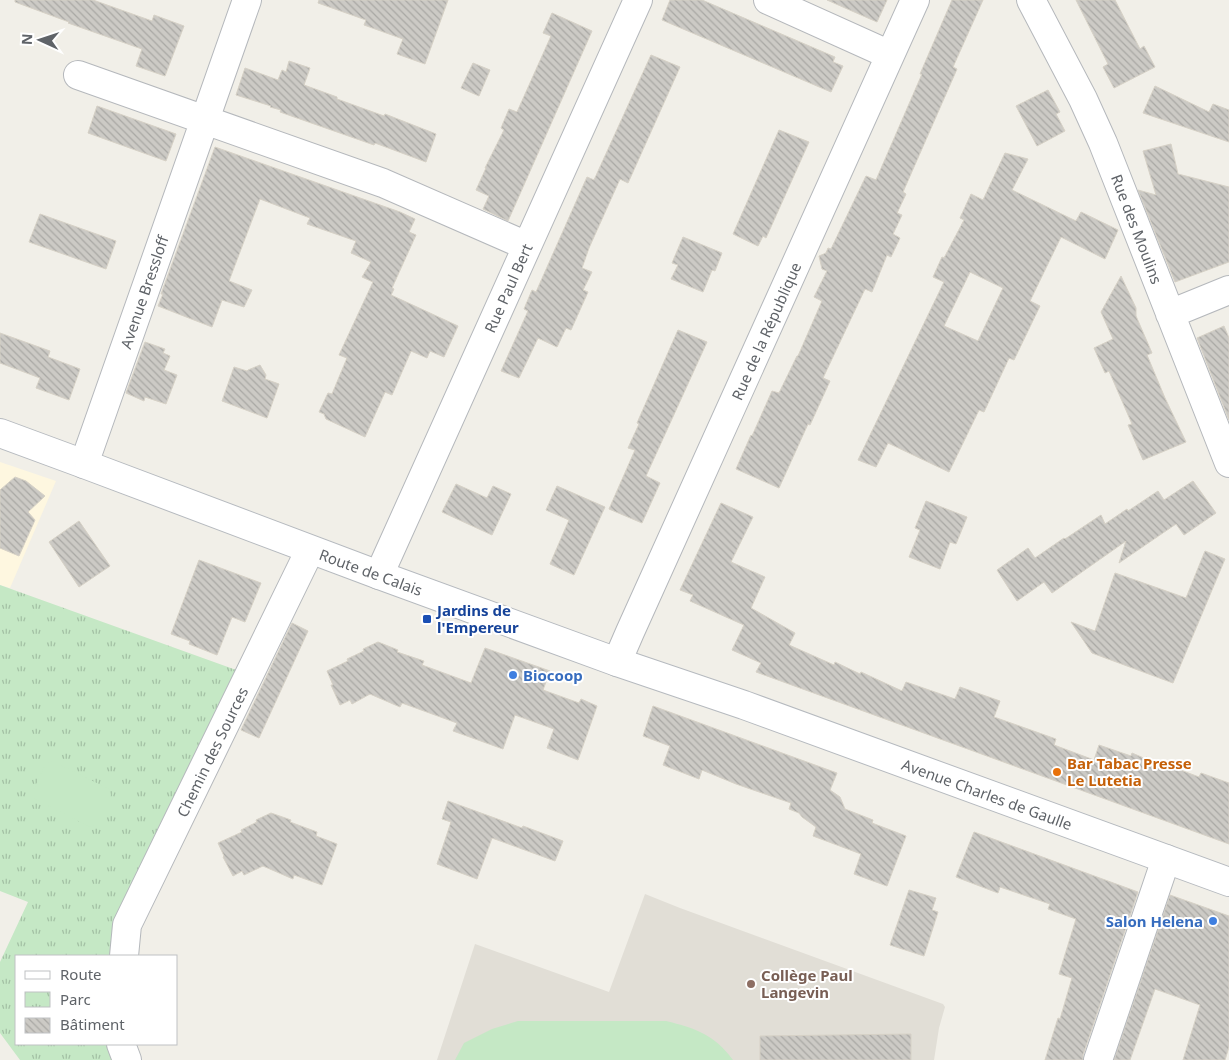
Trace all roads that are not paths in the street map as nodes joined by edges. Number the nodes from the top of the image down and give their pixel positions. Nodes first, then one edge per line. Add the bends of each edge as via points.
1 (247, 0) edge
2 (638, 0) edge
3 (768, 0) edge
4 (915, 0) edge
5 (1032, 0) edge
6 (890, 55) junction
7 (78, 75) dead end
8 (205, 120) junction
9 (527, 246) junction
10 (1229, 290) edge
11 (1170, 314) junction
12 (0, 434) edge
13 (1229, 463) edge
14 (84, 464) junction
15 (310, 550) junction
16 (379, 575) junction
17 (617, 662) junction
18 (744, 705) joint
19 (1166, 859) junction
20 (1229, 882) edge
21 (124, 955) edge
22 (121, 1045) edge
23 (127, 1060) edge
24 (1098, 1060) edge

1 - 8 street, Avenue Bressloff
2 - 9 street, Rue Paul Bert
3 - 6 street
4 - 6 street, Rue de la République
5 - 11 street, Rue des Moulins via 1098,130
6 - 17 street, Rue de la République
7 - 8 street
8 - 9 street via 391,186
8 - 14 street, Avenue Bressloff
9 - 16 street, Rue Paul Bert
10 - 11 street
11 - 13 street, Rue des Moulins
12 - 14 street, Route de Calais
14 - 15 street, Route de Calais
15 - 16 street, Route de Calais
15 - 21 street, Chemin des Sources via 127,925
16 - 17 street, Route de Calais
17 - 18 street, Route de Calais
18 - 19 street, Avenue Charles de Gaulle
19 - 20 street, Avenue Charles de Gaulle
19 - 24 street
22 - 23 street

